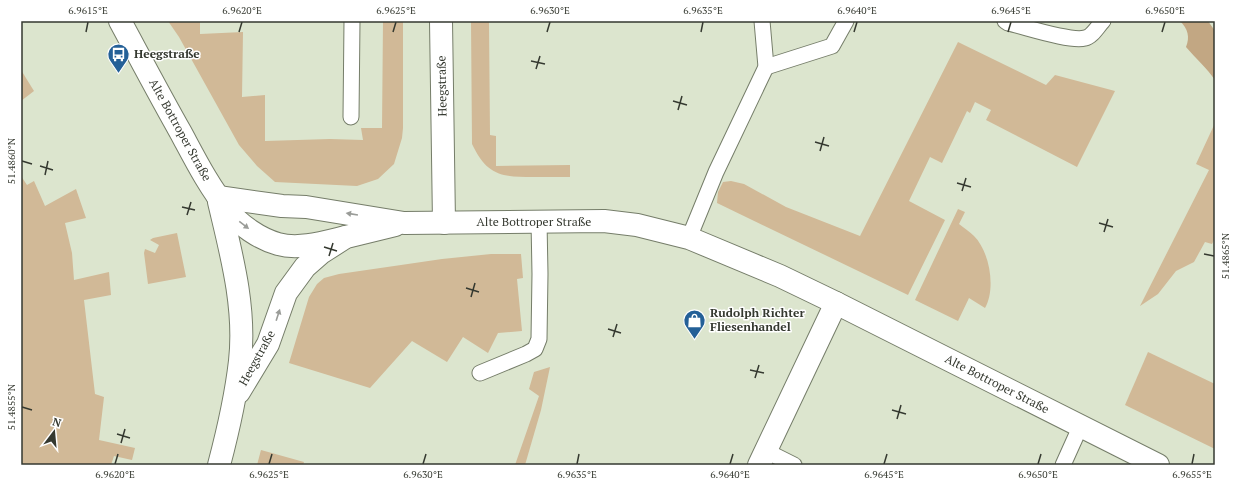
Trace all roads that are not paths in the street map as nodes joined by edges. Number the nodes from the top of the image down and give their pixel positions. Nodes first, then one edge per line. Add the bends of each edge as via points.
1 (120, 21) edge
2 (352, 21) edge
3 (441, 21) edge
4 (762, 21) edge
5 (846, 21) edge
6 (1005, 21) edge
7 (1103, 21) edge
8 (766, 67) junction
9 (351, 117) dead end
10 (218, 197) junction
11 (539, 221) junction
12 (404, 222) junction
13 (444, 223) junction
14 (346, 238) junction
15 (689, 238) junction
16 (836, 303) junction
17 (480, 373) dead end
18 (234, 399) junction
19 (1080, 425) junction
20 (763, 458) edge
21 (219, 465) edge
22 (794, 465) edge
23 (1063, 465) edge
24 (1158, 465) edge

1 - 10 street, Alte Bottroper Straße via 199,167
2 - 9 lane
3 - 13 street, Heegstraße
4 - 8 lane
5 - 8 lane via 832,46
6 - 7 lane via 1070,38 1086,38
8 - 15 lane via 716,172
12 -> 10 street, Alte Bottroper Straße
10 -> 14 street, Alte Bottroper Straße via 229,212 247,228 276,243 301,245
10 - 18 street, Heegstraße via 230,247 240,317 240,360
11 - 13 street, Alte Bottroper Straße
11 - 15 street, Alte Bottroper Straße via 604,221 637,225
11 - 17 lane via 539,339 535,349
12 - 13 street, Alte Bottroper Straße
12 - 14 street, Heegstraße
18 -> 14 street, Heegstraße via 268,344 292,283 304,267 317,256
15 - 16 street, Alte Bottroper Straße via 780,276
16 - 19 street, Alte Bottroper Straße
16 - 20 street
18 - 21 street, Heegstraße
19 - 23 lane
19 - 24 street, Alte Bottroper Straße
20 - 22 lane

